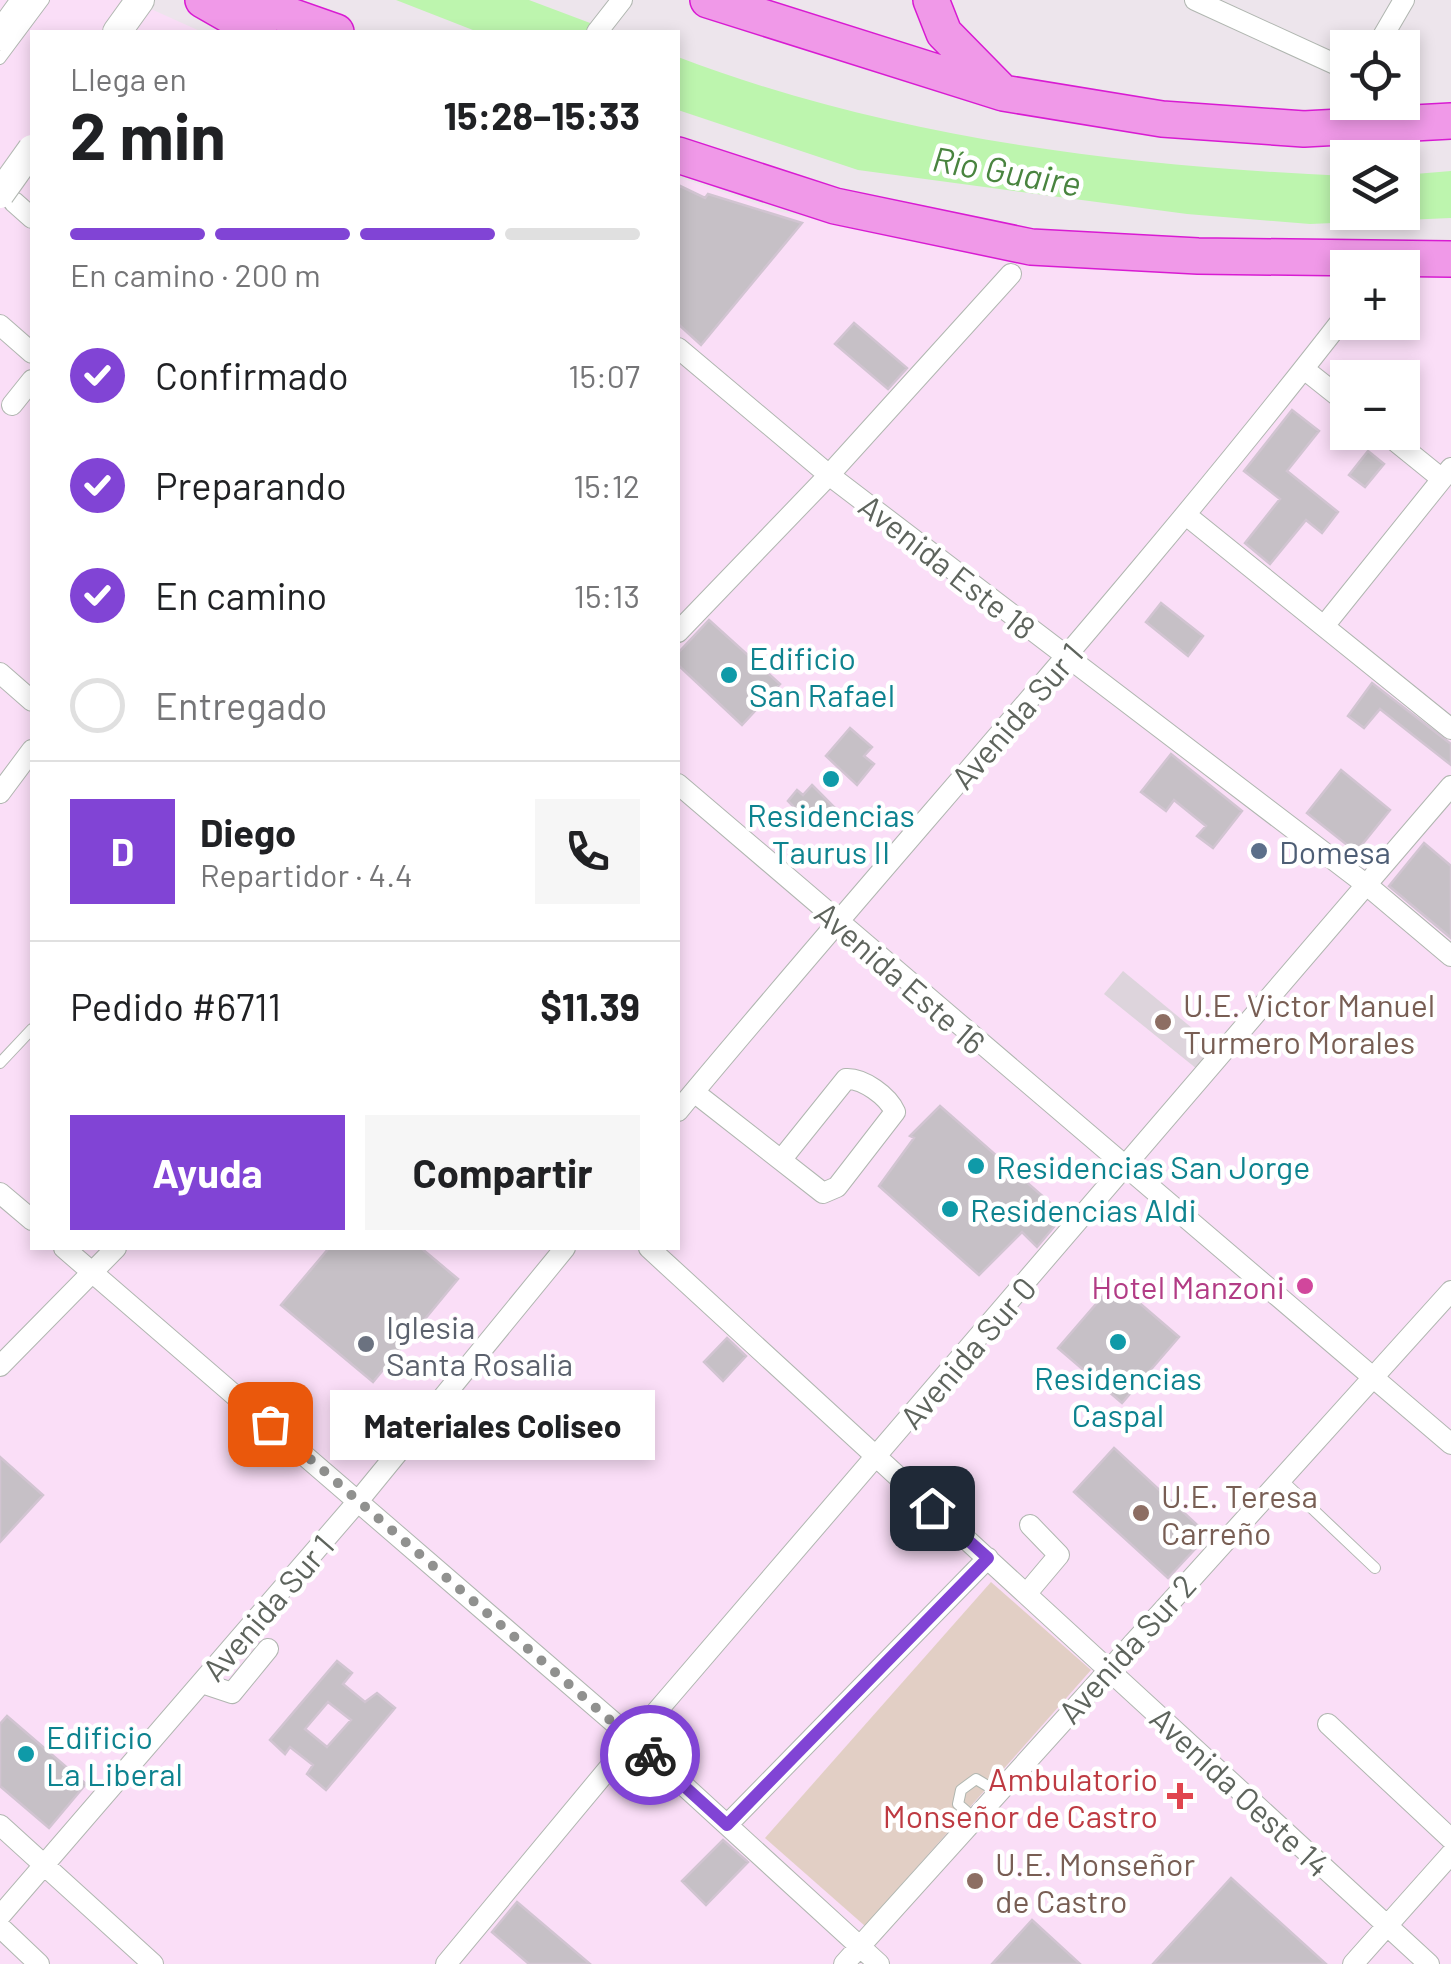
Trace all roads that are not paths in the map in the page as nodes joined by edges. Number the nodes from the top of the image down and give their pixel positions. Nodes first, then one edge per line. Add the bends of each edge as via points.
1 (26, 0) edge
2 (44, 0) edge
3 (127, 0) edge
4 (140, 0) edge
5 (203, 0) edge
6 (246, 0) edge
7 (622, 0) edge
8 (708, 0) edge
9 (931, 0) edge
10 (1195, 0) edge
11 (1404, 0) edge
12 (105, 30) edge
13 (118, 30) edge
14 (256, 30) edge
15 (330, 30) edge
16 (599, 30) edge
17 (1386, 30) edge
18 (0, 36) edge
19 (0, 59) edge
20 (1330, 62) edge
21 (1002, 93) junction
22 (1451, 122) edge
23 (30, 143) edge
24 (30, 144) edge
25 (680, 156) edge
26 (0, 174) edge
27 (7, 198) edge
28 (30, 216) edge
29 (1451, 259) edge
30 (1011, 274) dead end
31 (0, 325) edge
32 (1330, 335) edge
33 (680, 350) edge
34 (30, 351) edge
35 (1304, 369) junction
36 (30, 383) edge
37 (1330, 390) edge
38 (12, 406) dead end
39 (1411, 450) edge
40 (1446, 473) edge
41 (830, 475) junction
42 (1186, 515) junction
43 (1324, 626) junction
44 (680, 630) edge
45 (1067, 658) junction
46 (0, 673) edge
47 (30, 699) edge
48 (1451, 729) edge
49 (30, 753) edge
50 (680, 786) edge
51 (1451, 786) edge
52 (0, 793) edge
53 (1368, 886) junction
54 (836, 921) junction
55 (1451, 956) edge
56 (30, 1030) edge
57 (0, 1064) edge
58 (694, 1092) junction
59 (680, 1110) edge
60 (781, 1160) junction
61 (1126, 1169) junction
62 (0, 1192) edge
63 (30, 1218) edge
64 (66, 1250) edge
65 (114, 1250) edge
66 (563, 1250) edge
67 (651, 1250) edge
68 (93, 1273) junction
69 (1451, 1291) edge
70 (0, 1366) edge
71 (1375, 1379) junction
72 (1451, 1444) edge
73 (876, 1457) junction
74 (1282, 1479) junction
75 (359, 1500) junction
76 (1030, 1525) dead end
77 (988, 1558) junction
78 (1375, 1568) dead end
79 (1027, 1593) junction
80 (268, 1649) dead end
81 (1108, 1668) junction
82 (202, 1683) junction
83 (1328, 1724) dead end
84 (633, 1740) junction
85 (0, 1825) edge
86 (727, 1825) junction
87 (1451, 1838) edge
88 (1451, 1854) edge
89 (44, 1865) junction
90 (0, 1916) edge
91 (1386, 1926) junction
92 (0, 1927) edge
93 (860, 1946) junction
94 (39, 1964) edge
95 (153, 1964) edge
96 (446, 1964) edge
97 (844, 1964) edge
98 (879, 1964) edge
99 (1353, 1964) edge
100 (1429, 1964) edge

1 - 18 main road
2 - 19 lane
3 - 12 lane
4 - 13 main road
5 - 14 highway
6 - 15 highway
7 - 16 street
8 - 21 highway
9 - 21 highway via 944,33
10 - 20 street
11 - 17 street
21 - 22 highway via 1162,119 1304,129
23 - 26 lane
24 - 27 main road, bridge
25 - 29 highway via 835,206 1031,247
27 - 28 street
30 - 41 street
31 - 34 street
32 - 35 street, Avenida Sur 1
33 - 41 street, Avenida Este 18
35 - 37 street
35 - 42 street, Avenida Sur 1
36 - 38 street
39 - 40 street
40 - 43 street
41 - 44 street
41 - 45 street, Avenida Este 18
42 - 43 street
42 - 45 street, Avenida Sur 1
43 - 48 street
45 - 53 street, Avenida Este 18
45 - 54 street, Avenida Sur 1
46 - 47 street
49 - 52 street
50 - 54 street, Avenida Este 16
51 - 53 street, Avenida Sur 0
53 - 55 street, Avenida Este 18
53 - 61 street, Avenida Sur 0
54 - 58 street, Avenida Sur 1
54 - 61 street, Avenida Este 16
56 - 57 lane
58 - 59 street, Avenida Sur 1
58 - 60 street
60 - 60 street via 823,1194 830,1192 895,1112 855,1078 846,1078
61 - 71 street, Avenida Este 16
61 - 73 street, Avenida Sur 0
62 - 63 street
64 - 68 street
65 - 68 street
66 - 75 street, Avenida Sur 1
67 - 73 street, Avenida Oeste 14
68 - 70 street
68 - 75 street
69 - 71 street, Avenida Sur 2
71 - 72 street, Avenida Este 16
71 - 74 street, Avenida Sur 2
73 - 77 street, Avenida Oeste 14
73 - 84 street, Avenida Sur 0
74 - 78 lane
74 - 81 street, Avenida Sur 2
75 - 82 street, Avenida Sur 1
75 - 84 street
76 - 79 street via 1059,1555
77 - 79 street, Avenida Oeste 14
77 - 86 street
79 - 81 street, Avenida Oeste 14
80 - 82 street via 232,1693
81 - 91 street, Avenida Oeste 14
81 - 93 street, Avenida Sur 2
82 - 89 street, Avenida Sur 1
83 - 87 street
84 - 86 street
84 - 96 street, Avenida Sur 0
85 - 89 street
86 - 93 street
88 - 91 street
89 - 90 street, Avenida Sur 1
89 - 95 street
91 - 99 street
91 - 100 street, Avenida Oeste 14
92 - 94 street
93 - 97 street, Avenida Sur 2
93 - 98 street

